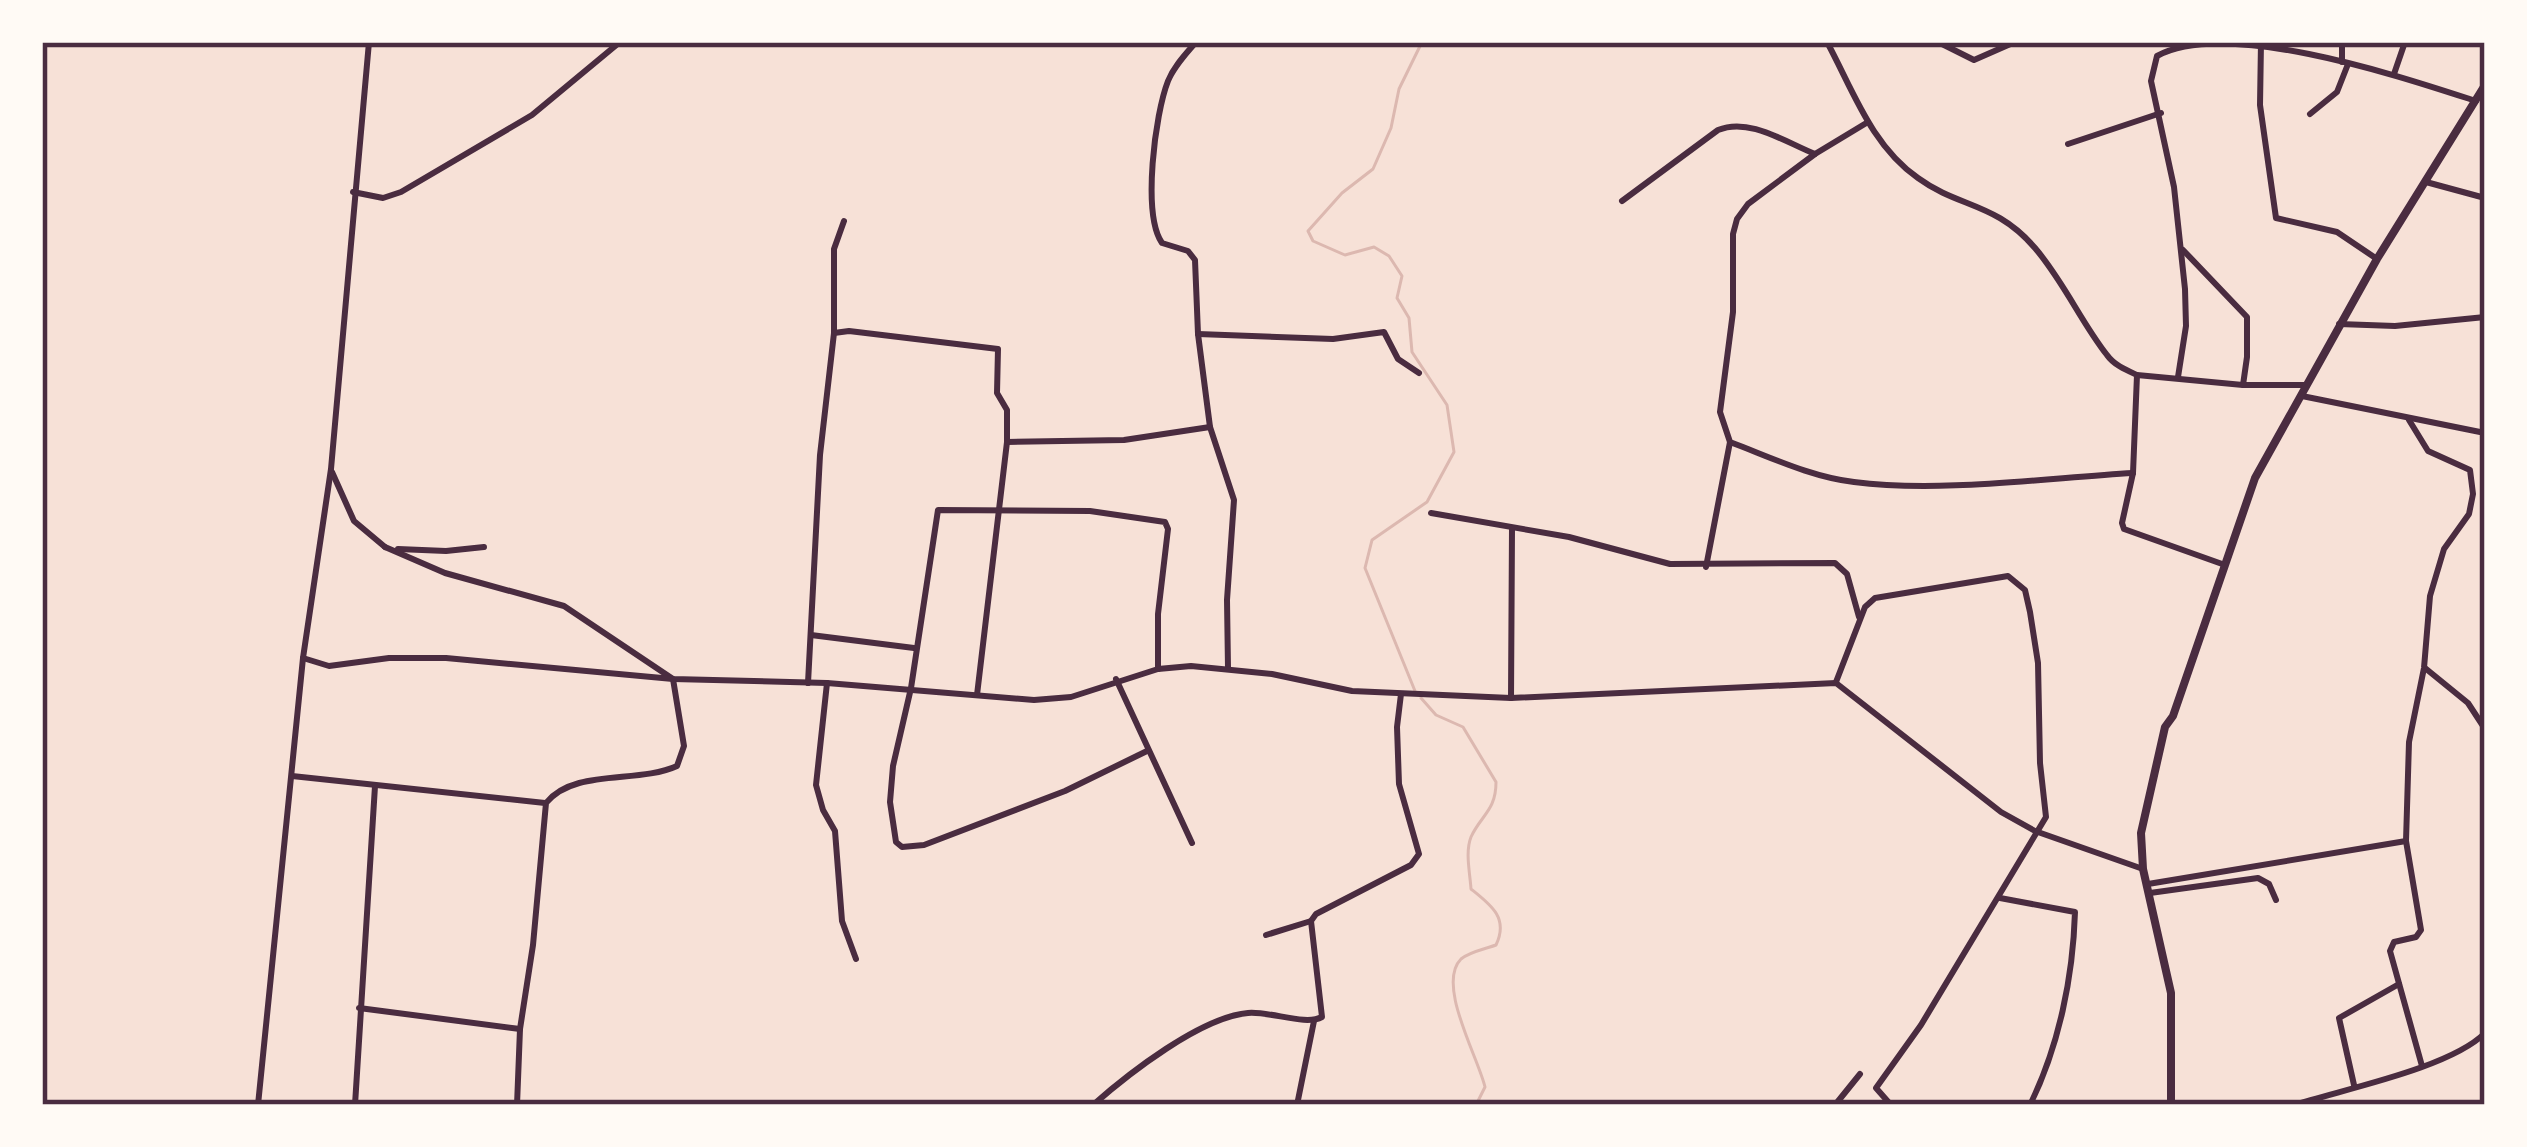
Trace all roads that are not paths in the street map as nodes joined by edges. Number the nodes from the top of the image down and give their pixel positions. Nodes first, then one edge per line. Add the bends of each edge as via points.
1 (369, 42) edge
2 (620, 42) edge
3 (1196, 42) edge
4 (1827, 42) edge
5 (1938, 42) edge
6 (2015, 42) edge
7 (2342, 42) edge
8 (2405, 42) edge
9 (2261, 45) edge
10 (2345, 63) junction
11 (2394, 74) junction
12 (2485, 85) edge
13 (2476, 101) junction
14 (2161, 112) junction
15 (2310, 114) dead end
16 (1868, 122) junction
17 (2068, 144) dead end
18 (1815, 154) junction
19 (2426, 182) junction
20 (353, 192) junction
21 (2485, 198) edge
22 (1622, 201) dead end
23 (844, 221) dead end
24 (2181, 247) junction
25 (2377, 259) junction
26 (2485, 317) edge
27 (2339, 324) junction
28 (834, 333) junction
29 (1198, 334) junction
30 (1419, 373) dead end
31 (2137, 375) junction
32 (2177, 377) junction
33 (2243, 385) junction
34 (2304, 385) junction
35 (2298, 395) junction
36 (2410, 420) junction
37 (1210, 427) junction
38 (2485, 433) edge
39 (1007, 442) junction
40 (1730, 442) junction
41 (331, 469) junction
42 (2133, 473) junction
43 (1000, 511) junction
44 (1431, 513) dead end
45 (1512, 528) junction
46 (385, 547) junction
47 (484, 547) dead end
48 (2224, 565) junction
49 (1706, 567) junction
50 (1860, 620) junction
51 (811, 635) junction
52 (915, 648) junction
53 (303, 658) junction
54 (1228, 668) junction
55 (2424, 668) junction
56 (1157, 669) junction
57 (673, 679) junction
58 (1116, 680) junction
59 (808, 683) junction
60 (827, 683) junction
61 (1836, 683) junction
62 (910, 688) junction
63 (1403, 694) junction
64 (977, 695) junction
65 (1511, 698) junction
66 (2485, 729) edge
67 (1147, 751) junction
68 (292, 776) junction
69 (375, 786) junction
70 (546, 803) junction
71 (2035, 831) junction
72 (2406, 841) junction
73 (1192, 843) dead end
74 (2144, 869) junction
75 (2149, 888) junction
76 (2000, 898) junction
77 (2276, 900) dead end
78 (1311, 921) junction
79 (1266, 935) dead end
80 (856, 959) dead end
81 (2399, 985) junction
82 (359, 1007) junction
83 (1314, 1021) junction
84 (520, 1029) junction
85 (2485, 1033) edge
86 (2422, 1066) junction
87 (1860, 1074) dead end
88 (2354, 1085) junction
89 (258, 1105) edge
90 (355, 1105) edge
91 (517, 1105) edge
92 (1093, 1105) edge
93 (1297, 1105) edge
94 (1835, 1105) edge
95 (1891, 1105) edge
96 (2030, 1105) edge
97 (2171, 1105) edge
98 (2294, 1105) edge

1 - 20 street
2 - 20 street via 532,116 401,192
3 - 29 street via 1167,84 1153,174 1158,238 1195,260
4 - 16 street
5 - 6 street via 1974,60
7 - 10 street
8 - 11 street
9 - 10 street
9 - 14 street via 2174,47 2157,56 2151,81
9 - 25 street via 2260,105 2276,218 2337,232
10 - 11 street
10 - 15 street via 2337,92
11 - 13 street
12 - 13 street
13 - 19 street
14 - 17 street
14 - 24 street
16 - 18 street
16 - 31 street via 1921,181 2014,227 2072,296 2108,357
18 - 22 street via 1732,124
18 - 40 street via 1737,219 1720,412
19 - 21 street
19 - 25 street
20 - 41 street
23 - 28 street via 834,249
24 - 32 street via 2186,308
24 - 33 street via 2247,317
25 - 27 street
26 - 27 street
27 - 34 street
28 - 39 street via 996,347
28 - 51 street
29 - 30 street via 1333,340 1384,332 1398,359
29 - 37 street
31 - 32 street
31 - 42 street
32 - 33 street
33 - 34 street
34 - 35 street
35 - 36 street
35 - 48 street via 2255,478
36 - 38 street
36 - 55 street via 2428,451 2466,464 2472,479 2469,514 2438,564
37 - 39 street via 1081,443
37 - 54 street via 1234,500
39 - 43 street
40 - 42 street via 1855,482
40 - 49 street
41 - 46 street via 354,521
41 - 53 street
42 - 48 street via 2124,530
43 - 52 street via 949,508 934,515
43 - 56 street via 1165,522
43 - 64 street
44 - 45 street
45 - 49 street
45 - 65 street
46 - 47 street
46 - 57 street via 564,606
48 - 74 street via 2165,727 2140,833
49 - 50 street via 1835,562 1847,574
50 - 61 street
50 - 71 street via 1887,593 2017,580 2038,663 2046,817
51 - 52 street
51 - 59 street
52 - 62 street
53 - 57 street via 329,666 446,658
53 - 68 street
54 - 56 street
54 - 63 street
55 - 66 street
55 - 72 street via 2409,742
56 - 58 street
57 - 59 street
57 - 70 street via 684,746 677,766 563,787
58 - 64 street via 1055,700
58 - 67 street
59 - 60 street
60 - 62 street
60 - 80 street via 816,785 836,831 842,921
61 - 65 street
61 - 71 street
62 - 64 street
62 - 67 street via 890,802 892,834 902,847 1043,800
63 - 65 street
63 - 78 street via 1399,784 1417,861
67 - 73 street
68 - 69 street
68 - 89 street
69 - 70 street
69 - 82 street
70 - 84 street
71 - 74 street
71 - 76 street
72 - 75 street
72 - 81 street via 2421,930 2390,946
74 - 75 street
75 - 77 street via 2258,878
75 - 97 street via 2171,993
76 - 95 street via 1876,1088
76 - 96 street via 2075,912 2072,971
78 - 79 street
78 - 83 street via 1322,1017
81 - 86 street
81 - 88 street via 2339,1018
82 - 84 street
82 - 90 street
83 - 92 street via 1270,1011 1220,1020
83 - 93 street
84 - 91 street
85 - 86 street
86 - 88 street
87 - 94 street
88 - 98 street

